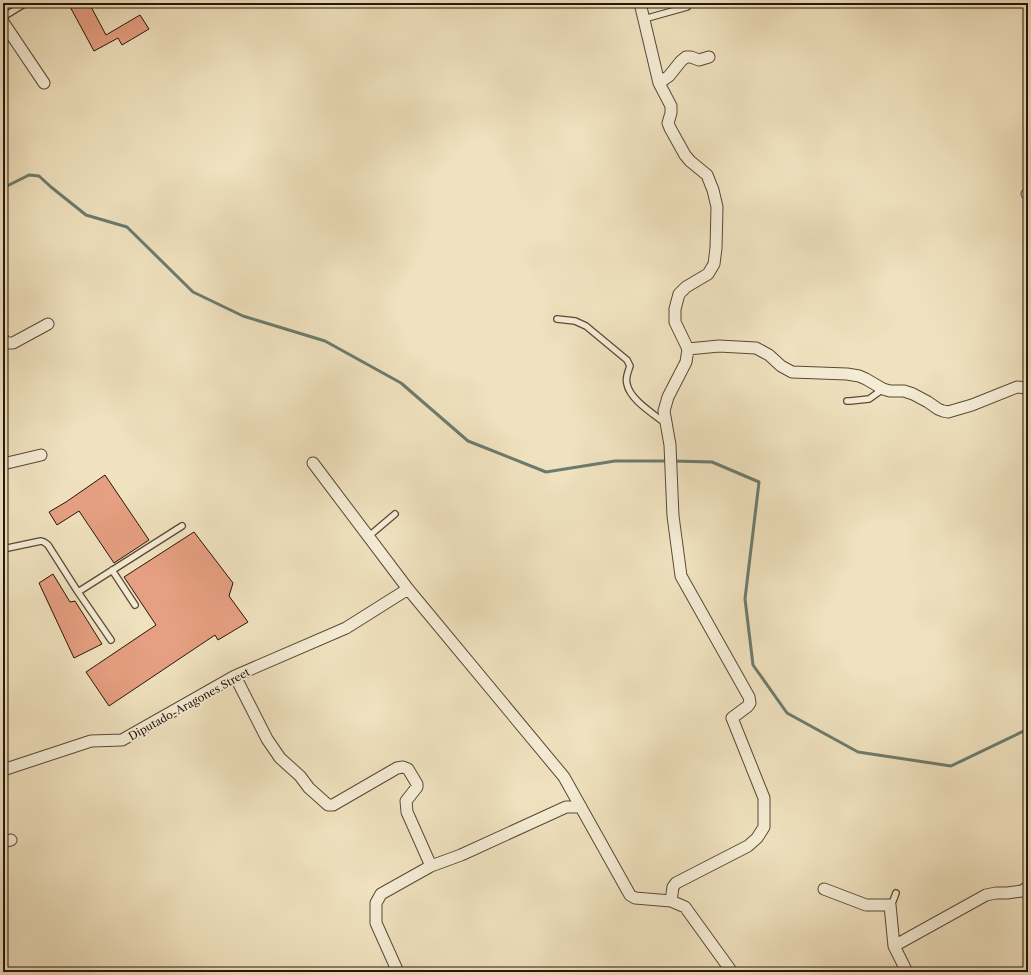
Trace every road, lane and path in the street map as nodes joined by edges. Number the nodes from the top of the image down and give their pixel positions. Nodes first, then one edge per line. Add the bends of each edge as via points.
1 (26, 3) edge
2 (640, 3) edge
3 (687, 7) dead end
4 (3, 17) edge
5 (644, 20) junction
6 (3, 22) edge
7 (709, 57) dead end
8 (44, 83) dead end
9 (659, 83) junction
10 (557, 319) dead end
11 (48, 324) dead end
12 (3, 339) edge
13 (688, 349) junction
14 (1028, 388) edge
15 (883, 389) junction
16 (847, 401) dead end
17 (667, 425) junction
18 (41, 455) dead end
19 (313, 463) dead end
20 (3, 464) edge
21 (395, 514) dead end
22 (182, 526) dead end
23 (369, 536) junction
24 (3, 549) edge
25 (112, 570) junction
26 (408, 589) junction
27 (78, 592) junction
28 (135, 605) dead end
29 (111, 640) dead end
30 (235, 676) junction
31 (3, 770) edge
32 (580, 807) junction
33 (431, 866) junction
34 (1028, 887) edge
35 (824, 889) dead end
36 (896, 893) dead end
37 (672, 900) junction
38 (890, 905) junction
39 (894, 946) junction
40 (398, 972) edge
41 (732, 972) edge
42 (907, 972) edge

1 - 4 lane
2 - 5 street
3 - 5 lane
5 - 9 street
6 - 8 street
7 - 9 street via 699,60 686,57
9 - 13 street via 671,106 668,123 670,128 685,156 706,175 717,206 714,264 708,274 679,294 675,309 675,322
10 - 17 lane via 575,321 586,326 627,360 630,366 626,383 629,390 642,406
11 - 12 street via 13,343 6,343
13 - 15 street via 720,346 756,348 792,372 859,376
13 - 17 street via 686,362 668,397 664,411
14 - 15 street via 1017,387 948,412 943,412 913,394
15 - 16 lane via 869,399
17 - 37 street via 673,516 681,576 749,697 748,706 732,718 764,798 764,827 757,838 748,846 676,883 673,887
18 - 20 street
19 - 23 street
21 - 23 lane
22 - 25 lane
23 - 26 street
24 - 27 lane via 44,542
25 - 27 lane
25 - 28 lane
26 - 30 street, Diputado-Aragones Street via 346,628
26 - 32 street via 564,777
27 - 29 lane
30 - 31 street, Diputado-Aragones Street via 122,740 91,741
30 - 33 street via 267,739 280,758 328,805 333,805 397,768 408,769 417,787 406,801 407,812
32 - 33 street via 566,807
32 - 37 street via 630,895 635,898
33 - 40 street via 381,894 376,903 376,923
34 - 39 street via 1022,891 986,895
35 - 38 street via 866,905
36 - 38 lane
37 - 41 street via 685,908
38 - 39 street
39 - 42 street

